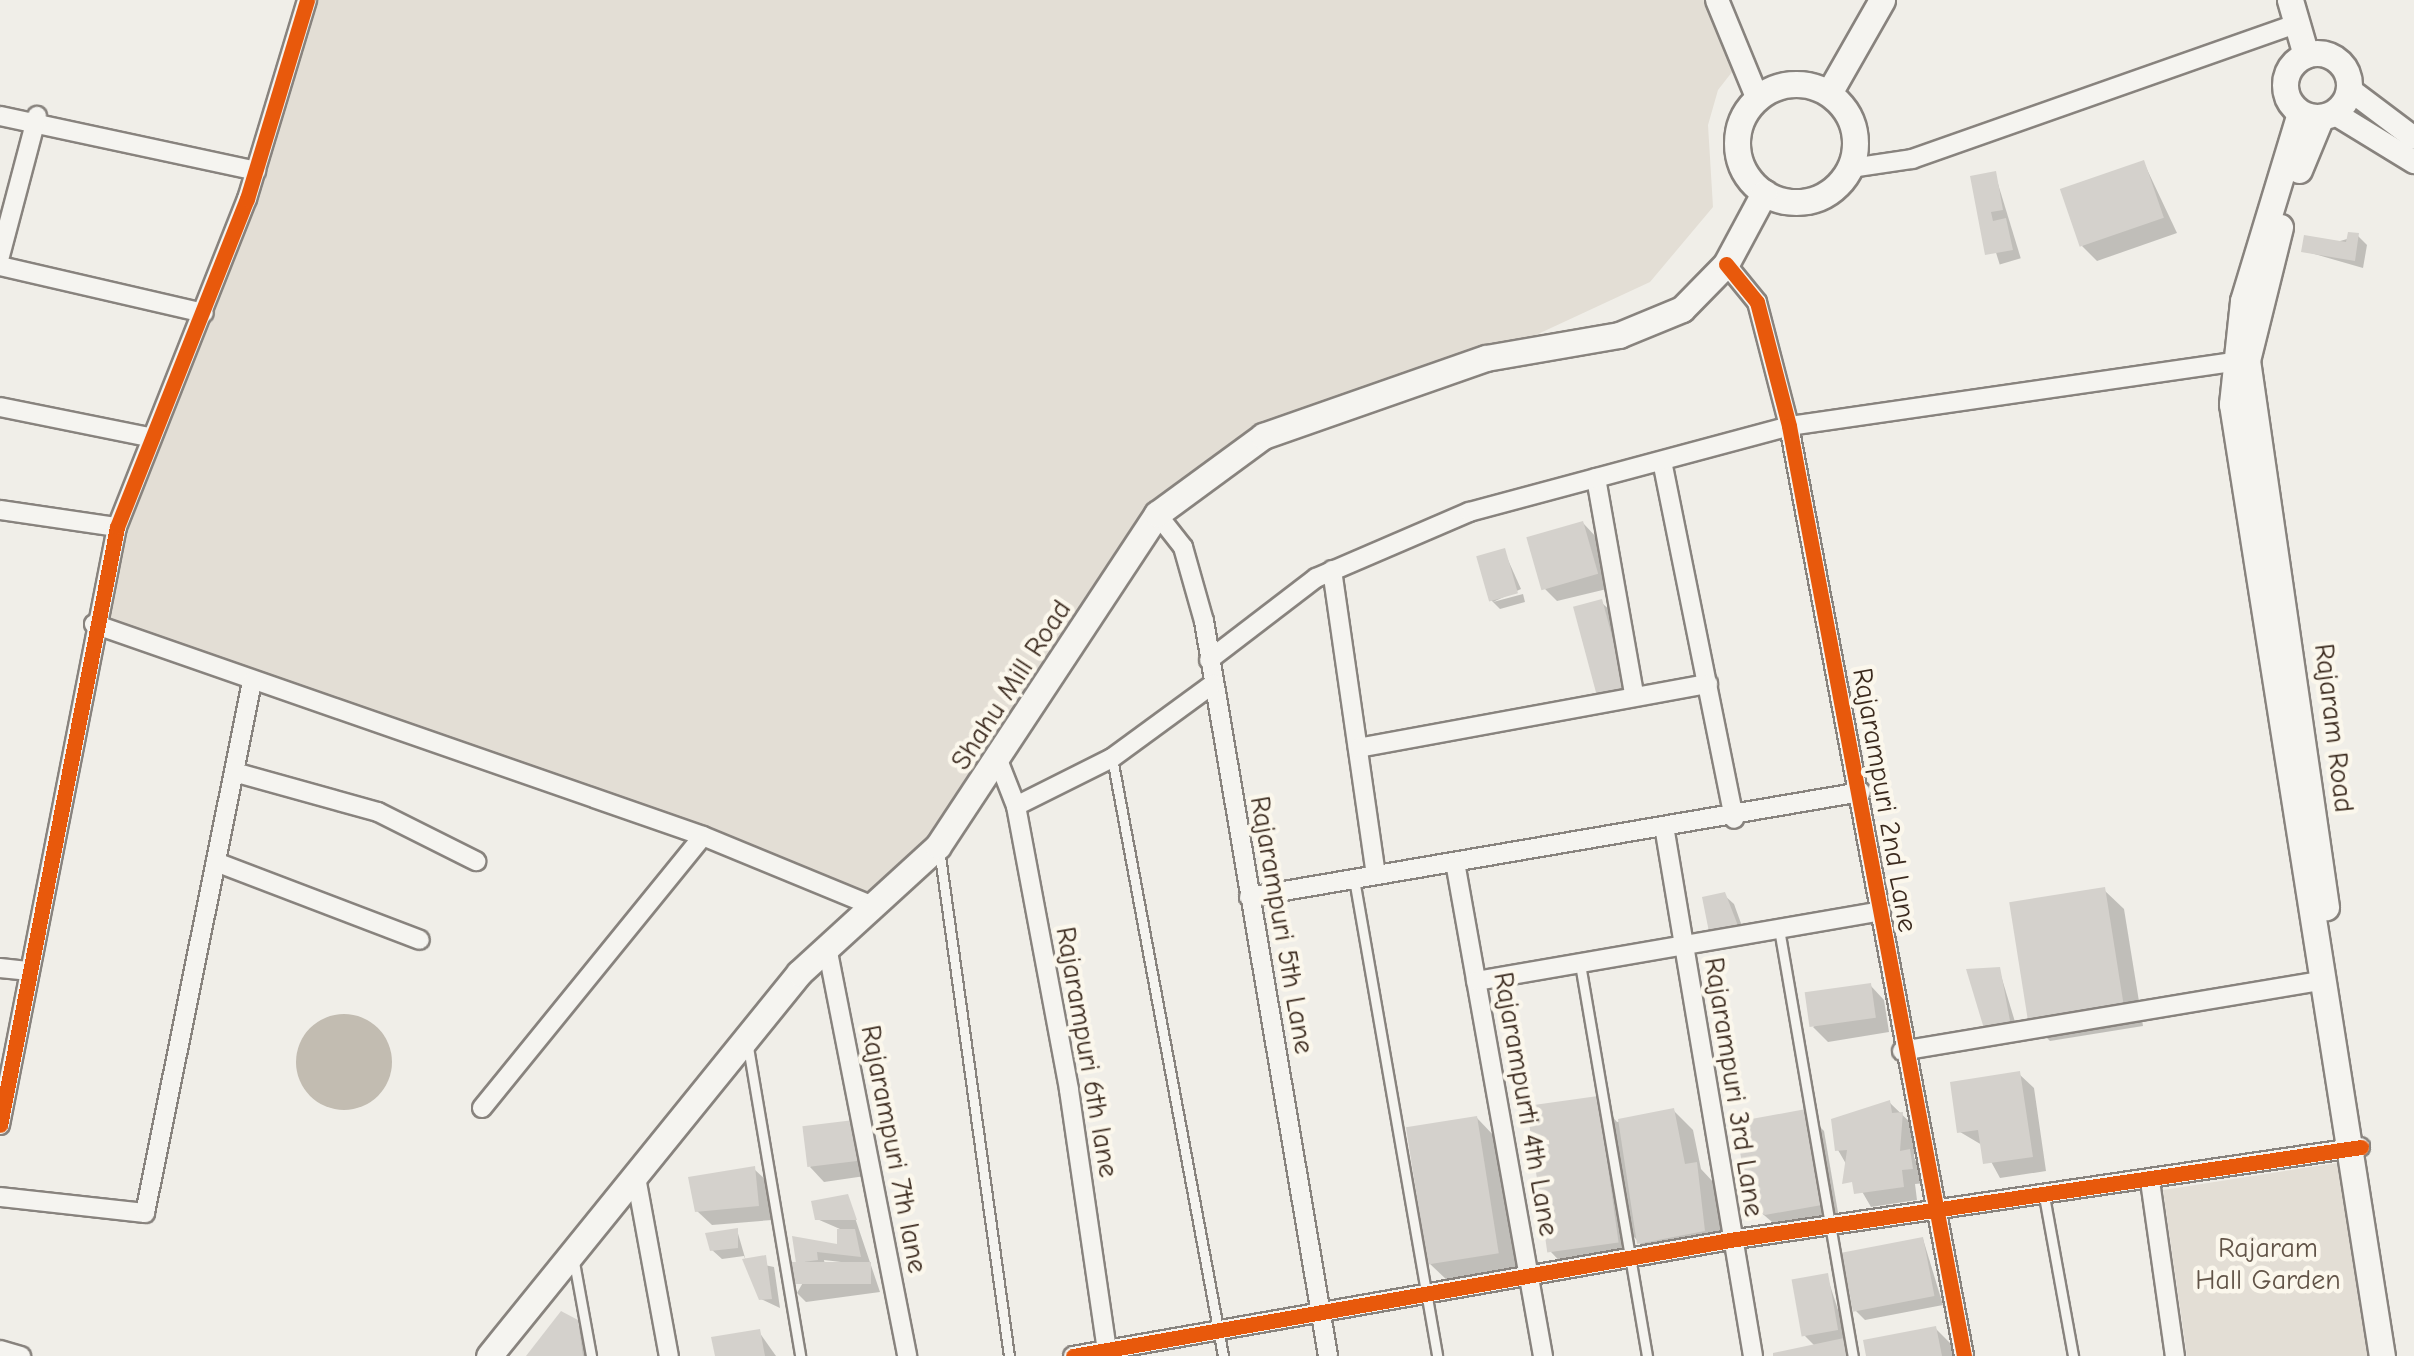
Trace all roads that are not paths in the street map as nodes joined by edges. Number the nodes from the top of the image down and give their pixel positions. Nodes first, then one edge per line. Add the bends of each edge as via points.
1 (307, 0) edge
2 (1717, 0) edge
3 (1882, 0) edge
4 (2292, 12) edge
5 (2306, 55) junction
6 (2349, 89) junction
7 (1829, 92) junction
8 (1757, 97) junction
9 (2318, 114) junction
10 (0, 116) edge
11 (36, 116) junction
12 (2414, 138) edge
13 (2414, 162) edge
14 (1851, 168) junction
15 (256, 170) junction
16 (1764, 193) junction
17 (0, 256) edge
18 (1726, 264) junction
19 (0, 266) edge
20 (204, 314) junction
21 (2239, 360) junction
22 (0, 407) edge
23 (1789, 426) junction
24 (150, 437) junction
25 (1662, 460) junction
26 (1596, 478) junction
27 (0, 510) edge
28 (1156, 514) junction
29 (118, 527) junction
30 (1332, 570) junction
31 (94, 624) junction
32 (1209, 660) junction
33 (252, 682) junction
34 (1213, 684) junction
35 (1708, 684) junction
36 (1634, 693) junction
37 (1358, 748) junction
38 (1112, 758) junction
39 (998, 760) junction
40 (234, 772) junction
41 (1860, 792) junction
42 (1016, 806) junction
43 (1734, 819) junction
44 (1664, 826) junction
45 (702, 836) junction
46 (938, 846) junction
47 (476, 861) dead end
48 (216, 862) junction
49 (1456, 862) junction
50 (1376, 875) junction
51 (1354, 879) junction
52 (1249, 897) junction
53 (870, 905) junction
54 (1880, 911) junction
55 (1779, 929) junction
56 (420, 940) dead end
57 (1683, 946) junction
58 (828, 952) junction
59 (1580, 964) junction
60 (0, 968) edge
61 (30, 971) junction
62 (1476, 981) junction
63 (2319, 981) junction
64 (746, 1039) junction
65 (1902, 1050) junction
66 (4, 1085) edge
67 (482, 1108) dead end
68 (0, 1124) edge
69 (2353, 1148) junction
70 (636, 1177) junction
71 (2150, 1180) junction
72 (2044, 1196) junction
73 (0, 1197) edge
74 (1933, 1211) junction
75 (1828, 1226) junction
76 (1730, 1240) junction
77 (573, 1254) junction
78 (1629, 1258) junction
79 (1528, 1276) junction
80 (1426, 1293) junction
81 (1320, 1312) junction
82 (1219, 1330) junction
83 (0, 1350) edge
84 (1108, 1353) edge
85 (22, 1356) edge
86 (490, 1356) edge
87 (591, 1356) edge
88 (669, 1356) edge
89 (800, 1356) edge
90 (907, 1356) edge
91 (1010, 1356) edge
92 (1072, 1356) edge
93 (1224, 1356) edge
94 (1328, 1356) edge
95 (1437, 1356) edge
96 (1544, 1356) edge
97 (1646, 1356) edge
98 (1753, 1356) edge
99 (1853, 1356) edge
100 (1964, 1356) edge
101 (2073, 1356) edge
102 (2176, 1356) edge
103 (2382, 1356) edge
104 (2396, 1356) edge

1 - 15 street
2 - 8 street
3 - 7 main road
4 - 5 main road
4 - 14 street via 1912,158
5 - 6 main road via 2336,60
5 - 9 main road via 2285,87
6 - 9 main road
6 - 12 street
7 - 8 main road via 1792,82
7 - 14 main road via 1853,124
8 - 16 main road via 1736,150
9 - 13 street
9 - 21 main road, Rajaram Road
10 - 11 street
11 - 15 street
11 - 17 street
14 - 16 main road via 1808,202
15 - 20 street
16 - 18 main road, Shahu Mill Road
18 - 23 street, Rajarampuri 2nd Lane via 1756,302
18 - 28 main road, Shahu Mill Road via 1682,309 1618,335 1486,358 1263,436
19 - 20 street
20 - 24 street
21 - 23 street
21 - 63 main road
21 - 69 main road, Rajaram Road
22 - 24 street
23 - 25 street
23 - 41 street, Rajarampuri 2nd Lane
24 - 29 street
25 - 26 street
25 - 35 street
26 - 30 street via 1470,512
26 - 36 street
27 - 29 street
28 - 32 street, Rajarampuri 5th Lane via 1183,547
28 - 39 main road, Shahu Mill Road
29 - 31 street
30 - 32 street
30 - 37 street
31 - 33 street
31 - 61 street
32 - 34 street, Rajarampuri 5th Lane
33 - 40 street
33 - 45 street
34 - 38 street
34 - 52 street, Rajarampuri 5th Lane
35 - 36 street
35 - 43 street
36 - 37 street
37 - 50 street
38 - 42 street
38 - 82 lane
39 - 42 street, Rajarampuri 6th lane
39 - 46 main road, Shahu Mill Road
40 - 47 street via 378,812
40 - 48 street
41 - 43 street
41 - 54 street, Rajarampuri 2nd Lane
42 - 84 street, Rajarampuri 6th lane
43 - 44 street
44 - 49 street
44 - 57 street, Rajarampuri 3rd Lane
45 - 53 street
45 - 67 street
46 - 53 main road, Shahu Mill Road
46 - 91 lane
48 - 56 street
48 - 73 street via 146,1213
49 - 50 street
49 - 62 street, Rajarampurti 4th Lane
50 - 51 street
51 - 52 street
51 - 80 lane
52 - 81 street, Rajarampuri 5th Lane
53 - 58 main road, Shahu Mill Road
54 - 55 street
54 - 65 street, Rajarampuri 2nd Lane
55 - 57 street
55 - 75 lane
57 - 59 street
57 - 76 street, Rajarampuri 3rd Lane
58 - 64 main road, Shahu Mill Road
58 - 90 street, Rajarampuri 7th lane
59 - 62 street
59 - 78 lane
60 - 61 street
61 - 66 street
62 - 79 street, Rajarampurti 4th Lane
63 - 65 street
63 - 69 main road
64 - 70 main road, Shahu Mill Road
64 - 89 lane
65 - 74 street, Rajarampuri 2nd Lane
66 - 68 street
69 - 71 street
69 - 103 main road
69 - 104 main road, Rajaram Road
70 - 77 main road, Shahu Mill Road
70 - 88 street
71 - 72 street
71 - 102 street
72 - 74 street
72 - 101 lane
74 - 75 street
74 - 100 street, Rajarampuri 2nd Lane
75 - 76 street
75 - 99 lane
76 - 78 street
76 - 98 street, Rajarampuri 3rd Lane
77 - 86 main road, Shahu Mill Road
77 - 87 lane
78 - 79 street
78 - 97 lane
79 - 80 street
79 - 96 street, Rajarampurti 4th Lane
80 - 81 street
80 - 95 lane
81 - 82 street
81 - 94 street, Rajarampuri 5th Lane
82 - 84 street
82 - 93 lane
83 - 85 street
84 - 92 street

